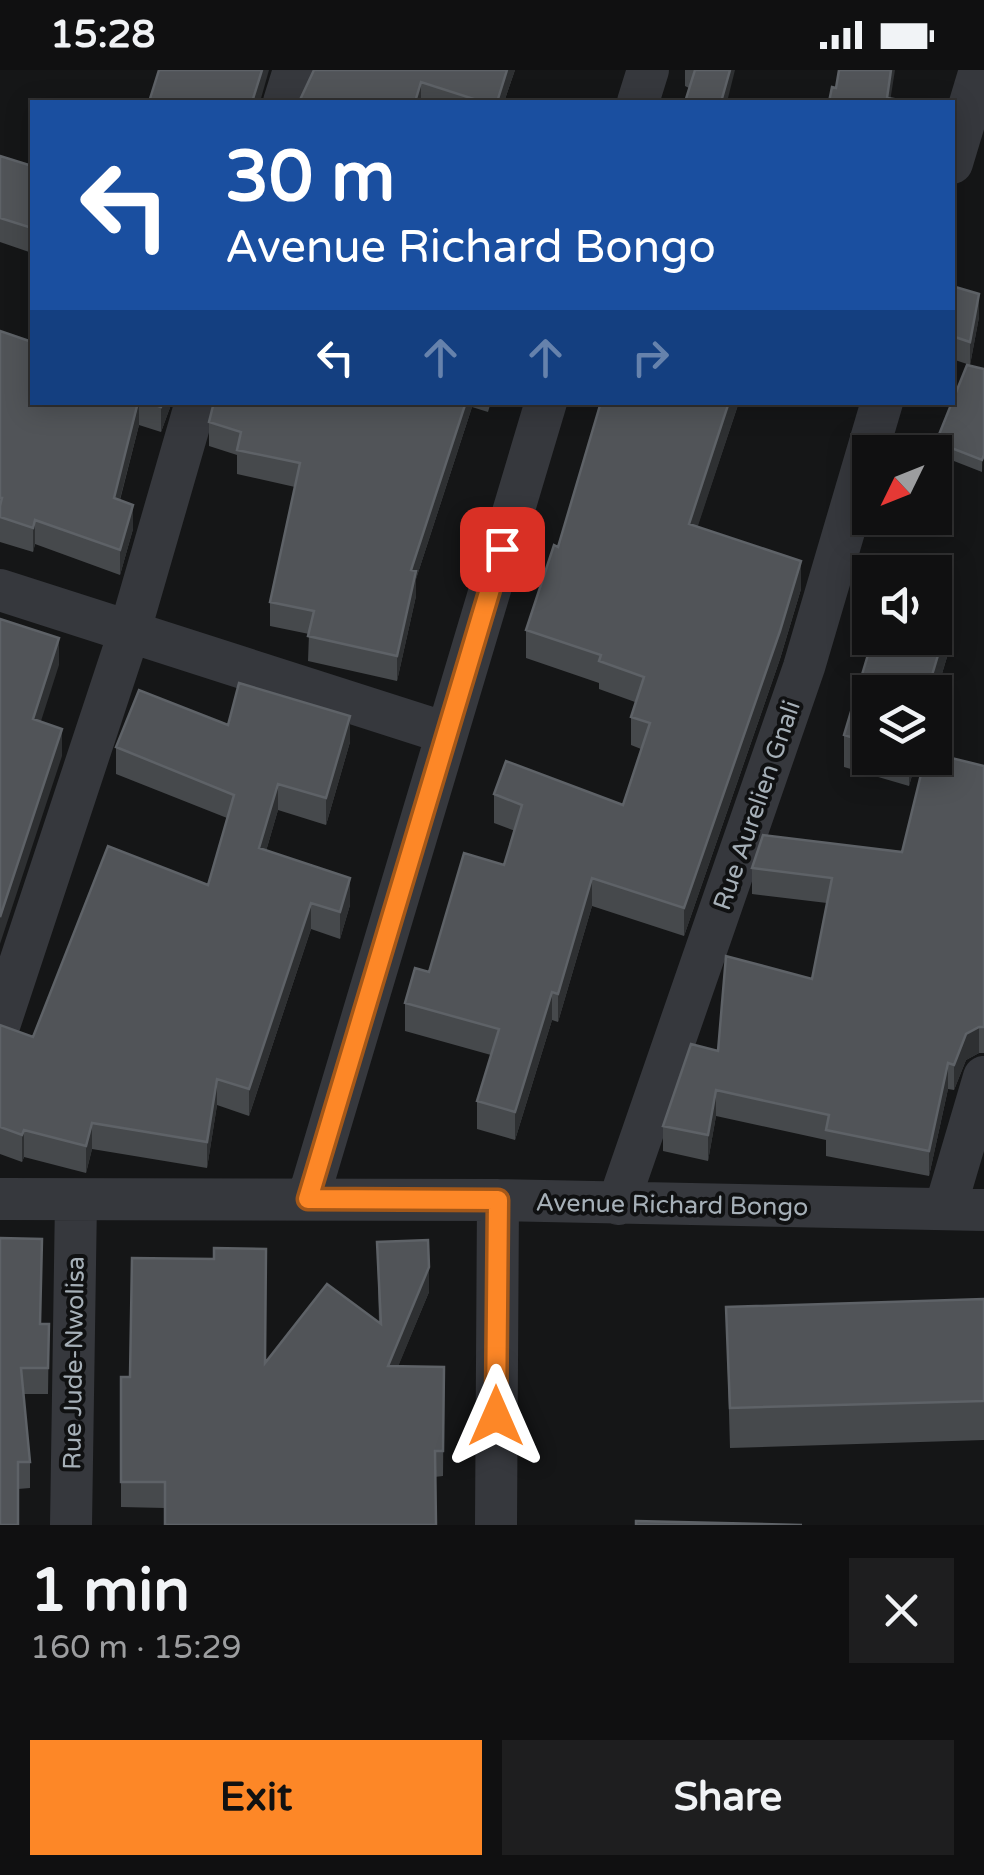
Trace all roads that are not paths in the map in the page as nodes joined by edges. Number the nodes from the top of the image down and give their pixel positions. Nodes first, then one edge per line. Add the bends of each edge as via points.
1 (294, 70) edge
2 (648, 70) edge
3 (980, 70) edge
4 (285, 100) edge
5 (639, 100) edge
6 (955, 153) edge
7 (195, 405) edge
8 (545, 405) edge
9 (881, 405) edge
10 (0, 590) edge
11 (130, 630) junction
12 (446, 732) junction
13 (0, 1023) edge
14 (984, 1077) edge
15 (308, 1199) junction
16 (0, 1200) edge
17 (76, 1200) junction
18 (498, 1200) junction
19 (618, 1204) junction
20 (965, 1210) edge
21 (71, 1525) edge
22 (496, 1525) edge

1 - 4 street
2 - 5 street
3 - 6 street
7 - 11 street
8 - 12 street
9 - 19 street, Rue Aurelien Gnali via 804,667
10 - 11 street
11 - 12 street
11 - 13 street
12 - 15 street
14 - 20 street
15 - 17 street, Avenue Richard Bongo
15 - 18 street, Avenue Richard Bongo
16 - 17 street, Avenue Richard Bongo
17 - 21 street, Rue Jude-Nwolisa
18 - 19 street, Avenue Richard Bongo
18 - 22 street
19 - 20 street, Avenue Richard Bongo

